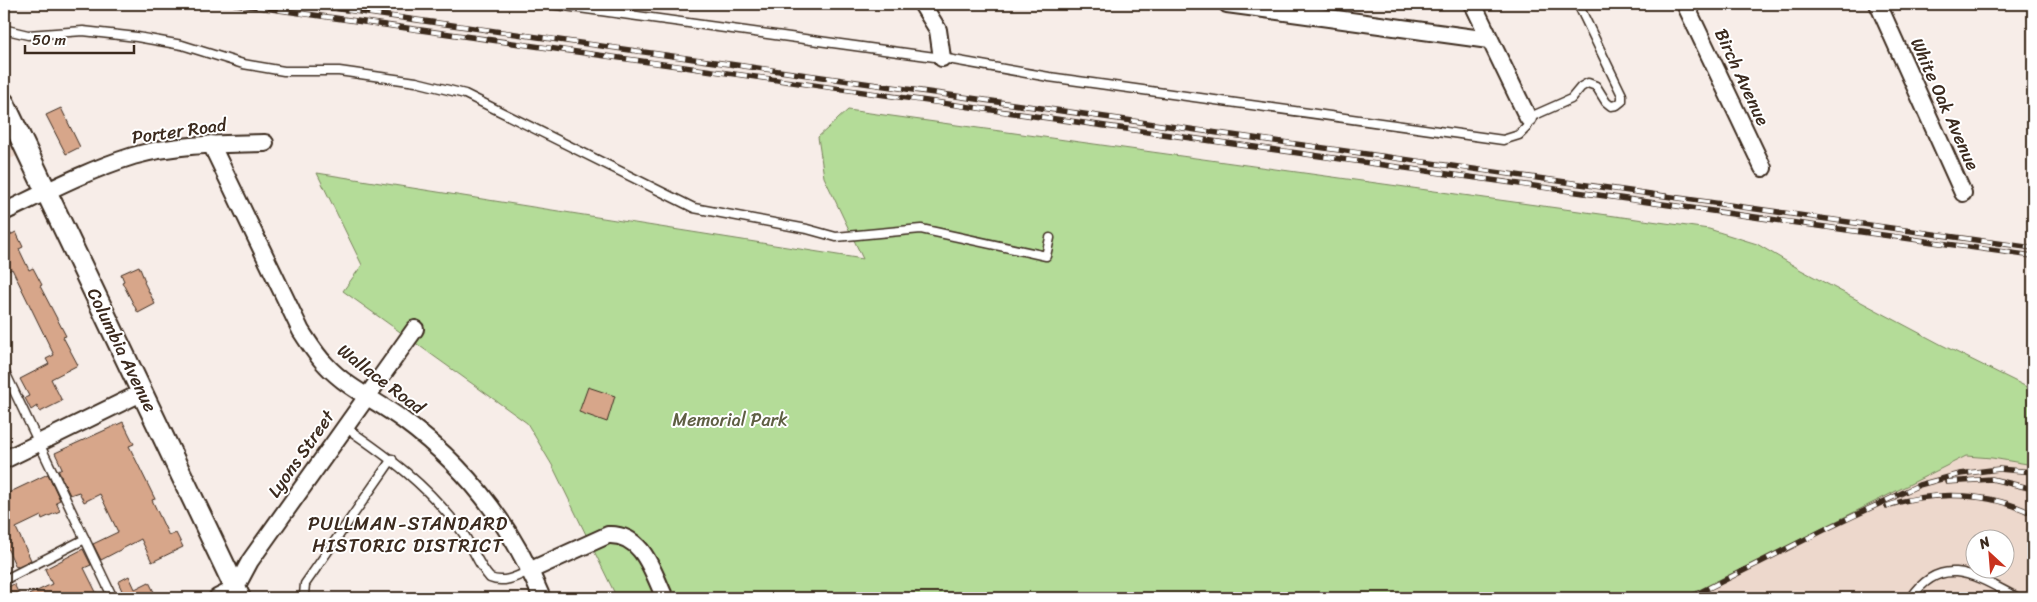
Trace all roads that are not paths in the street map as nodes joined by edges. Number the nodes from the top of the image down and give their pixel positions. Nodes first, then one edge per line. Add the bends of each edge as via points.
1 (550, 4) edge
2 (922, 4) edge
3 (1227, 4) edge
4 (1473, 4) edge
5 (1578, 4) edge
6 (1685, 4) edge
7 (1878, 4) edge
8 (4, 31) edge
9 (1489, 40) junction
10 (942, 58) junction
11 (4, 105) edge
12 (1528, 118) junction
13 (265, 143) dead end
14 (211, 144) junction
15 (1763, 168) dead end
16 (46, 192) junction
17 (1963, 193) dead end
18 (4, 212) edge
19 (1050, 238) dead end
20 (415, 329) dead end
21 (4, 370) edge
22 (143, 392) junction
23 (366, 397) junction
24 (345, 427) junction
25 (39, 443) junction
26 (4, 460) edge
27 (392, 460) junction
28 (85, 539) junction
29 (531, 570) junction
30 (4, 580) edge
31 (238, 594) edge
32 (113, 598) edge
33 (217, 598) edge
34 (306, 598) edge
35 (542, 598) edge
36 (665, 598) edge
37 (1911, 598) edge
38 (2018, 598) edge

1 - 10 lane
2 - 10 street via 938,30
3 - 9 street
4 - 9 street
5 - 12 lane via 1622,101 1611,106 1596,86 1588,83 1570,99
6 - 15 street, Birch Avenue
7 - 17 street, White Oak Avenue
8 - 19 lane via 28,34 83,32 136,38 182,45 243,64 284,71 339,71 416,82 465,94 694,208 836,237 922,229 1046,256
9 - 12 street
10 - 12 lane via 1049,77 1503,140 1523,132 1529,123
11 - 16 street, Columbia Avenue
13 - 14 street, Porter Road
14 - 16 street, Porter Road via 134,156
14 - 23 street, Wallace Road via 302,331 325,365
16 - 18 street, Porter Road
16 - 22 street, Columbia Avenue
20 - 23 street, Lyons Street
21 - 25 lane
22 - 25 street
22 - 31 street, Columbia Avenue
23 - 24 street, Lyons Street
23 - 29 street, Wallace Road via 402,419 462,471 488,502
24 - 27 lane
24 - 31 street, Lyons Street via 250,561
25 - 26 street
25 - 28 lane
27 - 29 lane via 445,510 472,546 490,578 506,580
27 - 34 lane via 305,584
28 - 30 lane
28 - 32 lane
29 - 35 street, Wallace Road
29 - 36 street via 608,535 618,535 640,548
31 - 33 street
37 - 38 lane via 1925,582 1949,571 1972,574

